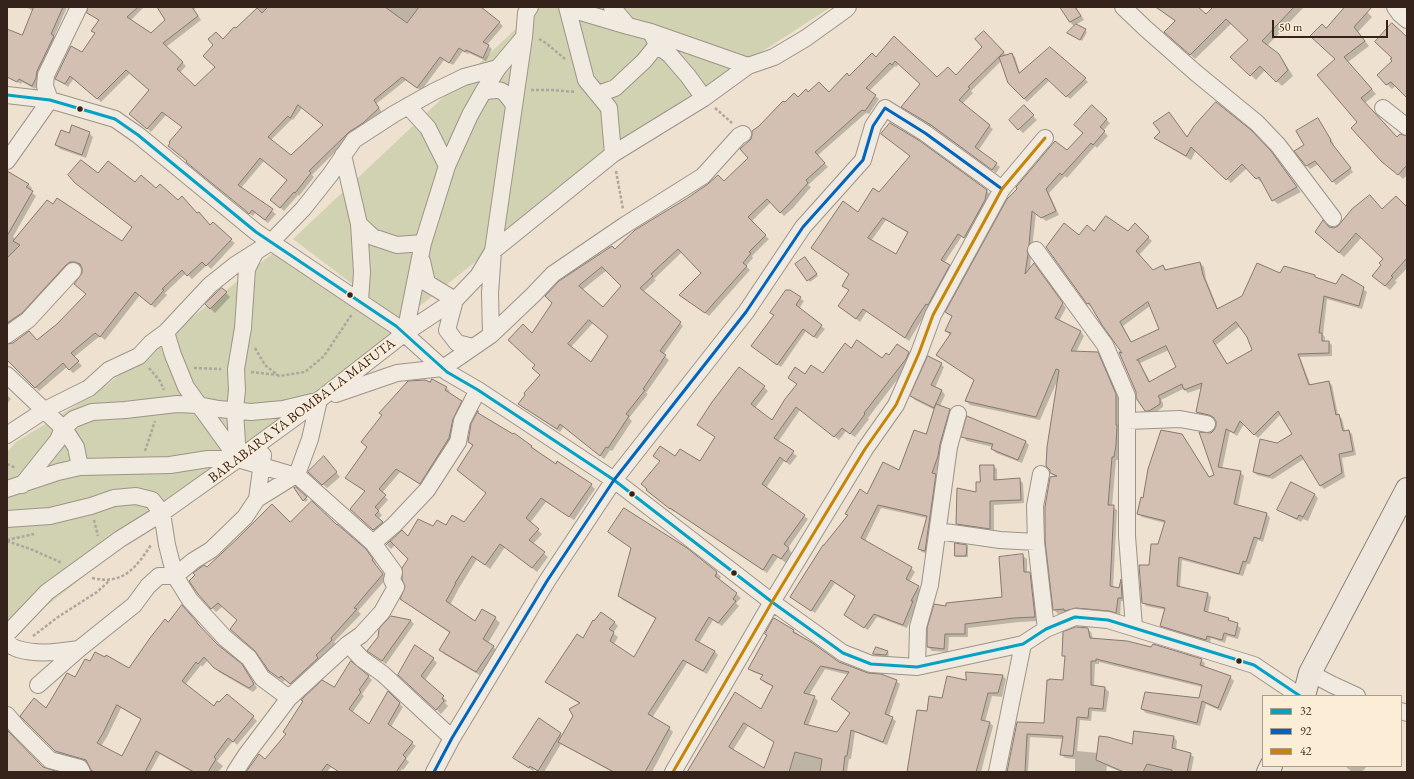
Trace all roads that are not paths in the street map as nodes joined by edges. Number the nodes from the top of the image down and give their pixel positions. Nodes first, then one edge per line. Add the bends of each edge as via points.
1 (79, 7) edge
2 (541, 7) edge
3 (568, 7) edge
4 (612, 7) edge
5 (848, 7) edge
6 (1123, 7) edge
7 (1395, 7) edge
8 (524, 9) edge
9 (1407, 20) edge
10 (628, 26) junction
11 (524, 34) junction
12 (654, 38) junction
13 (748, 66) junction
14 (498, 68) junction
15 (483, 92) junction
16 (598, 94) junction
17 (7, 95) edge
18 (515, 98) junction
19 (704, 98) junction
20 (50, 100) junction
21 (408, 106) junction
22 (1383, 108) dead end
23 (1407, 127) edge
24 (743, 134) road end
25 (1045, 138) dead end
26 (614, 154) junction
27 (343, 156) junction
28 (7, 161) edge
29 (447, 166) junction
30 (1002, 189) junction
31 (1333, 218) dead end
32 (359, 224) junction
33 (272, 242) junction
34 (422, 249) junction
35 (1036, 250) dead end
36 (493, 251) junction
37 (255, 253) junction
38 (73, 272) dead end
39 (455, 300) junction
40 (360, 301) junction
41 (166, 332) junction
42 (406, 334) junction
43 (7, 335) edge
44 (491, 335) junction
45 (473, 347) junction
46 (443, 368) junction
47 (7, 375) edge
48 (478, 390) junction
49 (319, 400) junction
50 (198, 405) junction
51 (45, 410) junction
52 (235, 410) junction
53 (958, 414) dead end
54 (1127, 421) junction
55 (1207, 424) dead end
56 (63, 428) junction
57 (7, 435) edge
58 (266, 440) junction
59 (238, 459) junction
60 (261, 466) junction
61 (80, 467) junction
62 (1040, 474) dead end
63 (294, 476) junction
64 (614, 480) junction
65 (14, 487) edge
66 (1407, 489) edge
67 (257, 499) junction
68 (162, 513) junction
69 (7, 519) edge
70 (938, 531) junction
71 (1036, 542) junction
72 (373, 543) junction
73 (175, 576) junction
74 (772, 602) junction
75 (1134, 627) junction
76 (1046, 629) junction
77 (7, 634) edge
78 (348, 644) junction
79 (1023, 644) junction
80 (12, 646) edge
81 (79, 649) junction
82 (917, 667) junction
83 (1310, 673) junction
84 (38, 685) dead end
85 (1299, 695) edge
86 (1304, 695) edge
87 (1355, 695) edge
88 (289, 698) junction
89 (7, 715) edge
90 (452, 738) junction
91 (82, 772) edge
92 (236, 772) edge
93 (434, 772) edge
94 (673, 772) edge
95 (997, 772) edge

1 - 20 street via 46,75 45,86
2 - 8 street
3 - 10 street
3 - 16 street via 586,80
4 - 10 street
5 - 13 street, BARABARA YA BOMBA LA MAFUTA via 806,38 774,57
6 - 31 street via 1190,68 1257,123 1278,145
7 - 9 street
8 - 11 street
10 - 12 street
11 - 14 street
11 - 18 street
12 - 13 street
12 - 16 street via 644,61 615,88
12 - 19 street
13 - 19 street, BARABARA YA BOMBA LA MAFUTA
14 - 15 street
14 - 21 street via 464,78
15 - 18 street via 497,89
15 - 29 street
16 - 26 street via 609,108
17 - 20 street
18 - 36 street
19 - 26 street, BARABARA YA BOMBA LA MAFUTA
20 - 28 street
20 - 33 street via 114,119 138,135 250,227
21 - 27 street via 354,140
21 - 29 street via 428,128
22 - 23 street
24 - 44 street via 703,176 553,274
25 - 30 street
26 - 36 street, BARABARA YA BOMBA LA MAFUTA
27 - 32 street
27 - 33 street via 303,209
29 - 34 street
30 - 64 street via 925,133 885,108 873,126 862,160 803,227 746,312
30 - 74 street via 933,315 920,353 896,405 865,449
32 - 34 street via 373,237
32 - 40 street via 362,272
33 - 37 street
33 - 40 street
34 - 39 street via 427,283
34 - 42 street
35 - 54 street via 1105,345 1127,396
36 - 39 street, BARABARA YA BOMBA LA MAFUTA via 478,276
36 - 44 street
37 - 41 street via 210,285
37 - 52 street via 247,269 243,328 236,369
38 - 43 street via 28,320
39 - 42 street, BARABARA YA BOMBA LA MAFUTA
39 - 45 street via 447,330 457,343
40 - 42 street
41 - 50 street via 186,387
41 - 51 street via 139,356 109,370 90,388
42 - 46 street
42 - 49 street, BARABARA YA BOMBA LA MAFUTA
44 - 45 street
45 - 46 street
46 - 48 street
46 - 49 street via 397,373
47 - 51 street
48 - 64 street
48 - 72 street via 462,421 458,442 427,490
49 - 52 street via 283,409 251,412
49 - 58 street, BARABARA YA BOMBA LA MAFUTA
49 - 63 street via 310,439 299,470
50 - 52 street
50 - 56 street via 177,404 92,412 74,419
50 - 59 street
51 - 56 street
51 - 57 street
52 - 59 street
53 - 70 street via 948,447
54 - 55 street via 1180,419
54 - 75 street via 1127,536
56 - 61 street via 76,447
56 - 65 street via 58,440
58 - 59 street, BARABARA YA BOMBA LA MAFUTA
58 - 60 street
59 - 60 street
59 - 61 street via 208,459 170,465
59 - 68 street, BARABARA YA BOMBA LA MAFUTA
60 - 63 street
60 - 67 street
61 - 65 street
62 - 71 street via 1035,506
63 - 67 street
63 - 72 street via 299,477
64 - 74 street
64 - 90 street via 547,581
66 - 83 highway
67 - 73 street via 245,517 211,550
68 - 69 street via 152,500 136,496 114,498 50,516
68 - 73 street
68 - 77 street, BARABARA YA BOMBA LA MAFUTA via 120,539 47,592
70 - 71 street via 1000,540
70 - 82 street via 930,585 918,628
71 - 76 street
72 - 78 street via 394,572 392,580 396,587 382,612 362,635
73 - 81 street via 159,576 134,605
73 - 88 street via 190,600 225,638 249,658 262,678
74 - 82 street via 843,653 872,664
74 - 94 street
75 - 76 street via 1108,620 1075,617
75 - 85 street via 1254,665
76 - 79 street
78 - 88 street
78 - 90 street
79 - 82 street
79 - 95 street
80 - 81 street via 31,651 56,652
81 - 84 street
83 - 86 highway
83 - 87 street
88 - 92 street
89 - 91 street via 50,760 80,768
90 - 93 street

